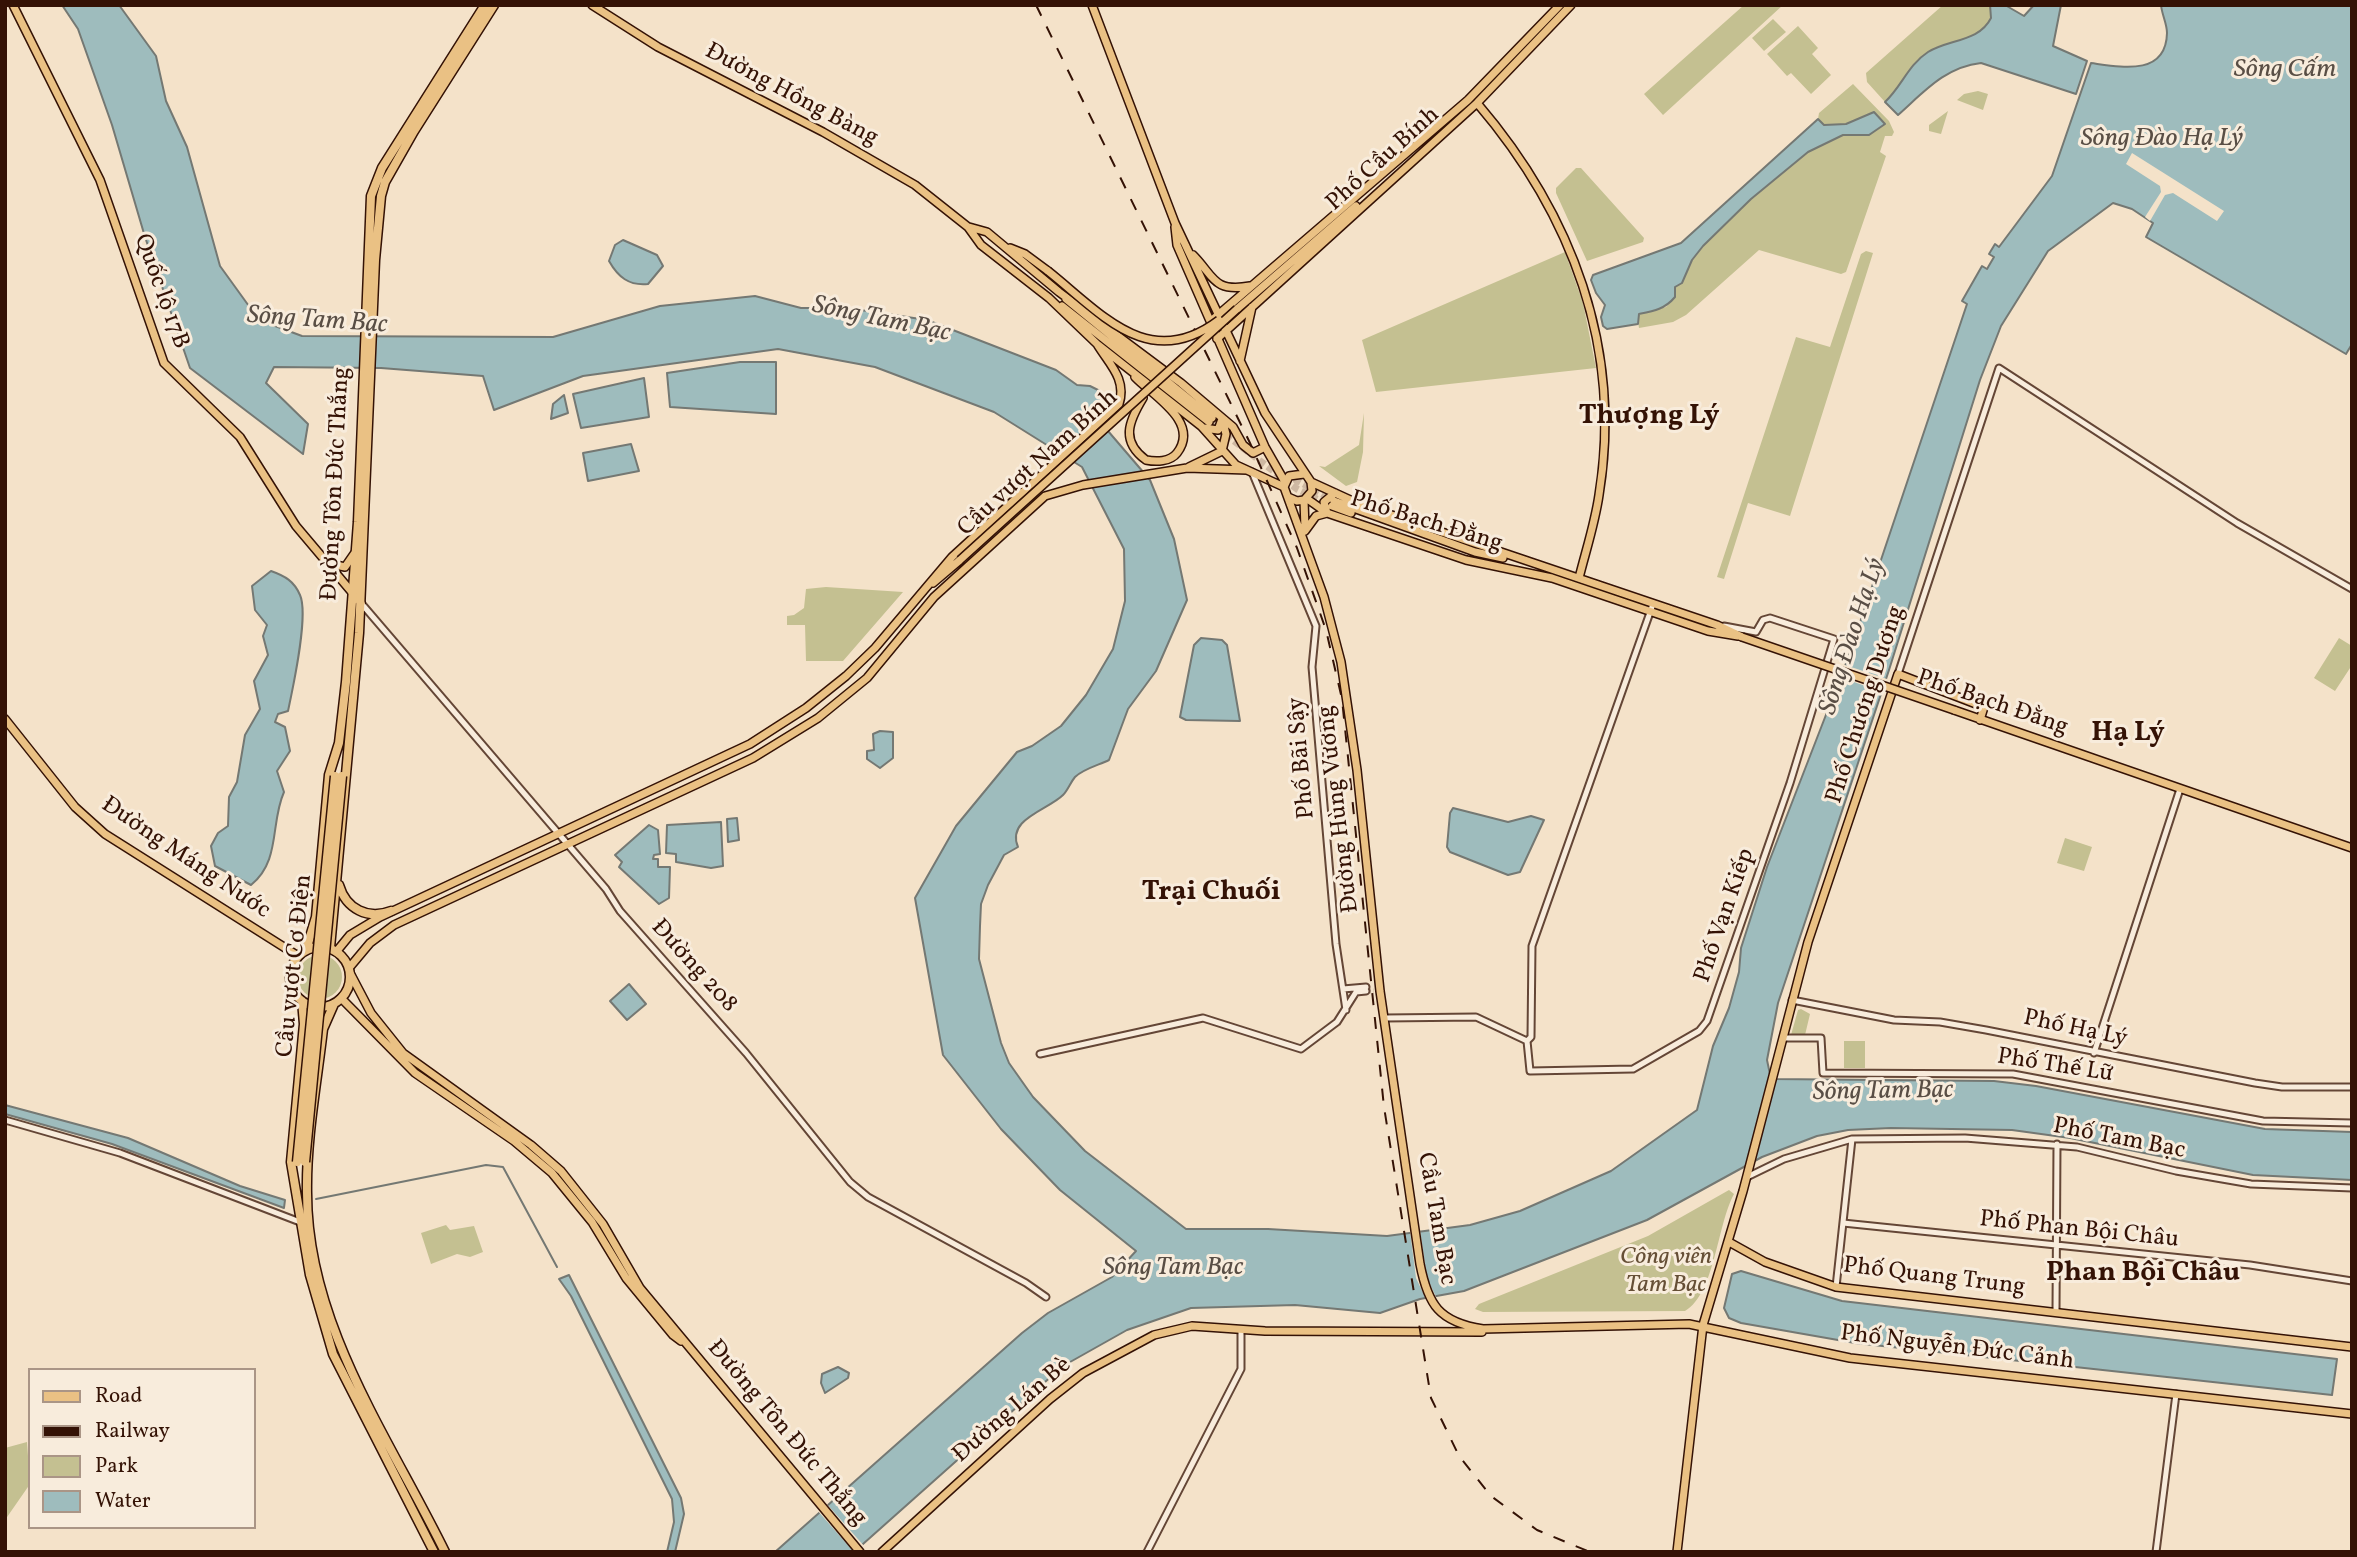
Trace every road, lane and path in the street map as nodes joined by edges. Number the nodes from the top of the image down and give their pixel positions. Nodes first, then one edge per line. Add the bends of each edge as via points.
1 (13, 5) edge
2 (485, 5) edge
3 (494, 5) edge
4 (592, 5) edge
5 (1092, 5) edge
6 (1560, 5) edge
7 (1571, 5) edge
8 (1531, 41) junction
9 (1477, 103) junction
10 (1362, 192) junction
11 (1371, 196) junction
12 (1349, 210) junction
13 (1175, 223) junction
14 (968, 227) junction
15 (1003, 245) junction
16 (1188, 249) junction
17 (1254, 286) junction
18 (1059, 292) junction
19 (1049, 298) junction
20 (1252, 306) junction
21 (1237, 309) junction
22 (1218, 314) junction
23 (1211, 321) junction
24 (1226, 332) junction
25 (368, 334) junction
26 (1217, 339) junction
27 (1097, 344) junction
28 (1240, 361) junction
29 (1229, 366) junction
30 (367, 368) junction
31 (1129, 370) junction
32 (1143, 398) junction
33 (1222, 419) junction
34 (1201, 426) junction
35 (1265, 447) junction
36 (1222, 451) junction
37 (1187, 468) junction
38 (1249, 471) junction
39 (1304, 474) junction
40 (1311, 482) junction
41 (1033, 483) junction
42 (1284, 485) junction
43 (1045, 496) junction
44 (1287, 496) junction
45 (1305, 499) junction
46 (1334, 500) junction
47 (1327, 513) junction
48 (1305, 531) junction
49 (1306, 547) junction
50 (355, 554) junction
51 (960, 560) junction
52 (328, 563) junction
53 (1511, 567) junction
54 (1579, 578) junction
55 (2352, 589) edge
56 (925, 590) junction
57 (351, 591) junction
58 (934, 597) junction
59 (361, 603) junction
60 (1652, 608) junction
61 (1717, 625) junction
62 (1740, 637) junction
63 (1898, 674) junction
64 (846, 676) junction
65 (856, 687) junction
66 (5, 719) edge
67 (1980, 720) junction
68 (343, 743) junction
69 (2180, 789) junction
70 (558, 833) junction
71 (567, 845) junction
72 (2352, 848) edge
73 (338, 880) junction
74 (414, 901) junction
75 (391, 911) junction
76 (420, 913) junction
77 (306, 950) junction
78 (333, 950) junction
79 (298, 956) junction
80 (349, 971) junction
81 (1343, 989) junction
82 (302, 1000) junction
83 (1792, 1000) junction
84 (337, 1001) junction
85 (1346, 1010) junction
86 (1385, 1018) junction
87 (1783, 1038) junction
88 (1527, 1041) junction
89 (2094, 1053) junction
90 (1040, 1054) dead end
91 (1392, 1072) joint
92 (2352, 1087) edge
93 (5, 1120) edge
94 (2352, 1123) edge
95 (1852, 1139) junction
96 (2057, 1144) junction
97 (1746, 1177) junction
98 (2352, 1188) edge
99 (302, 1192) junction
100 (300, 1222) junction
101 (1843, 1223) junction
102 (1729, 1242) junction
103 (2056, 1247) junction
104 (2352, 1281) edge
105 (1836, 1287) junction
106 (1046, 1297) dead end
107 (2056, 1310) junction
108 (1703, 1325) junction
109 (1535, 1327) joint
110 (1559, 1327) junction
111 (1241, 1330) junction
112 (1438, 1331) joint
113 (682, 1341) junction
114 (2352, 1347) edge
115 (2176, 1394) junction
116 (2352, 1413) edge
117 (435, 1552) edge
118 (445, 1552) edge
119 (860, 1552) edge
120 (882, 1552) edge
121 (1147, 1552) edge
122 (1678, 1552) edge
123 (2156, 1552) edge

1 - 52 main road, Quốc lộ 17B via 100,180 164,363 240,437 296,526
2 - 25 highway, Đường Tôn Đức Thắng via 379,175 368,217
3 - 25 highway, Đường Tôn Đức Thắng via 385,182 378,211
4 - 14 main road, Đường Hồng Bàng via 659,47 915,185
5 - 13 main road
6 - 8 main road, Phố Cầu Bính
7 - 8 main road, Phố Cầu Bính
8 - 9 main road, Phố Cầu Bính
8 - 10 main road, Phố Cầu Bính
9 - 11 main road, Phố Cầu Bính
9 - 54 main road via 1540,189 1564,232 1589,303 1604,385 1605,424 1600,494
10 - 12 main road, Cầu vượt Nam Bính
10 - 17 main road, Phố Cầu Bính
11 - 12 main road, Cầu vượt Nam Bính
11 - 20 main road, Phố Cầu Bính
12 - 21 main road, Cầu vượt Nam Bính
13 - 16 main road
13 - 23 main road via 1177,245
14 - 15 main road, Đường Hồng Bàng via 987,232
14 - 19 main road, Đường Hồng Bàng via 981,245
15 - 18 main road, Đường Hồng Bàng
15 - 21 main road, bridge via 1025,254 1122,330 1149,341 1192,338
16 - 17 main road via 1215,283 1233,289
16 - 22 main road
17 - 22 main road, Phố Cầu Bính
18 - 19 main road via 1211,420
18 - 33 main road, Đường Hồng Bàng via 1132,344
19 - 27 main road, Đường Hồng Bàng
20 - 24 main road, Phố Cầu Bính
20 - 28 main road
21 - 32 main road, Cầu vượt Nam Bính, bridge
22 - 23 main road, Phố Cầu Bính
22 - 24 main road
23 - 26 main road
24 - 26 main road, Phố Cầu Bính
24 - 28 main road
25 - 30 highway, Đường Tôn Đức Thắng
26 - 29 main road
27 - 31 main road, Đường Hồng Bàng
27 - 41 main road via 1121,384 1119,404
28 - 29 main road
28 - 39 main road via 1265,413
29 - 35 main road
30 - 50 highway, Đường Tôn Đức Thắng
30 - 59 highway, Đường Tôn Đức Thắng
31 - 32 main road, Cầu vượt Nam Bính via 1170,408 1181,427 1181,442 1170,458 1146,460 1129,442 1128,426
31 - 34 main road, Đường Hồng Bàng
32 - 51 main road, Cầu vượt Nam Bính, bridge
33 - 34 main road via 1214,431
33 - 35 main road, Đường Hồng Bàng via 1233,427 1247,451
33 - 36 main road via 1226,434
34 - 36 main road, Đường Hồng Bàng
35 - 42 main road
36 - 37 main road
36 - 38 main road, Đường Hồng Bàng
37 - 38 main road
37 - 43 main road
38 - 42 main road, Đường Hồng Bàng
38 - 81 street, Phố Bãi Sậy via 1317,626 1312,667
39 - 40 main road
39 - 42 main road via 1292,474
40 - 45 main road via 1312,491
40 - 46 main road, Phố Bạch Đằng
41 - 43 main road via 1047,484
41 - 56 main road via 952,557
42 - 44 main road
43 - 58 main road
44 - 45 main road
44 - 49 main road, Đường Hùng Vương
45 - 47 main road, Phố Bạch Đằng
45 - 48 main road, Đường Hùng Vương
46 - 47 main road via 1324,502
46 - 53 main road
46 - 54 main road, Phố Bạch Đằng via 1475,552
47 - 48 main road via 1316,516
47 - 53 main road, Phố Bạch Đằng via 1466,560
48 - 49 main road, Đường Hùng Vương
49 - 86 main road, Đường Hùng Vương via 1341,662 1352,726 1377,989
50 - 52 main road via 345,567
50 - 57 highway, Đường Tôn Đức Thắng
51 - 56 main road, Cầu vượt Nam Bính
51 - 58 main road, Cầu vượt Nam Bính
52 - 57 main road, Quốc lộ 17B
53 - 60 main road, Phố Bạch Đằng
54 - 60 main road, Phố Bạch Đằng
55 - 63 street, Phố Chương Dương via 2237,523 1999,368
56 - 64 main road
57 - 59 main road, Quốc lộ 17B
57 - 68 highway, Đường Tôn Đức Thắng
58 - 65 main road
59 - 68 highway, Đường Tôn Đức Thắng
59 - 70 street, Đường 208
60 - 61 main road, Phố Bạch Đằng
60 - 62 main road, Phố Bạch Đằng via 1708,631
60 - 88 street via 1532,946 1531,1037
61 - 62 main road, Phố Bạch Đằng
61 - 88 street, Phố Vạn Kiếp via 1756,632 1763,620 1770,618 1834,639 1711,1016 1699,1031 1633,1069 1530,1071
62 - 67 main road, Phố Bạch Đằng, bridge
63 - 67 main road via 1984,707
63 - 83 main road, Phố Chương Dương
64 - 65 main road
64 - 70 main road via 750,744
65 - 71 main road via 818,718 753,758
66 - 79 main road, Đường Máng Nước via 75,807 105,834
67 - 69 main road, Phố Bạch Đằng
68 - 73 highway, Đường Tôn Đức Thắng
68 - 77 highway, Đường Tôn Đức Thắng via 330,769 316,917
68 - 99 highway, Cầu vượt Cơ Điện, bridge via 301,1162
69 - 72 main road, Phố Bạch Đằng
69 - 89 street
70 - 71 street, Đường 208
70 - 74 main road
71 - 76 main road
71 - 106 street, Đường 208 via 850,1182 868,1197
73 - 75 highway via 345,900 357,910 372,915
73 - 78 highway, Đường Tôn Đức Thắng
74 - 75 main road
74 - 76 main road via 411,910
75 - 78 main road
76 - 80 main road via 381,933
77 - 78 highway
77 - 79 highway
78 - 80 highway
79 - 82 highway via 290,980
80 - 84 highway via 348,987
80 - 113 main road, Đường Tôn Đức Thắng via 371,1013 403,1053 561,1171
81 - 85 street, Phố Bãi Sậy
81 - 85 street via 1366,989 1356,992
82 - 84 highway via 320,1007
82 - 99 highway via 304,1024 291,1169
83 - 87 main road, Phố Chương Dương
83 - 89 street, Phố Hạ Lý via 1894,1020 1986,1030
84 - 99 highway via 323,1029
84 - 113 main road, Đường Tôn Đức Thắng via 415,1073 514,1141 552,1174 592,1222 635,1289
85 - 90 street via 1337,1023 1301,1049 1203,1018
86 - 88 street via 1476,1017
86 - 91 main road, Đường Hùng Vương
87 - 94 street, Phố Thế Lữ via 1821,1038 1824,1073 2013,1074 2263,1121
87 - 97 main road, Phố Chương Dương
89 - 92 street, Phố Hạ Lý via 2282,1087
91 - 109 main road, Cầu Tam Bạc via 1429,1300 1447,1318 1467,1326
93 - 100 street via 120,1153
95 - 96 street, Phố Tam Bạc via 1965,1138
95 - 97 street, Phố Tam Bạc via 1784,1159
95 - 101 street
96 - 98 street, Phố Tam Bạc via 2243,1183
96 - 103 street
97 - 102 main road
99 - 100 highway
99 - 118 highway via 330,1314 371,1412
100 - 117 highway via 333,1354
101 - 103 street, Phố Phan Bội Châu
101 - 105 street
102 - 105 main road, Phố Quang Trung via 1785,1270
102 - 108 main road
103 - 104 street, Phố Phan Bội Châu via 2250,1265
103 - 107 street
105 - 107 main road, Phố Quang Trung
107 - 114 main road, Phố Quang Trung
108 - 110 main road, Phố Nguyễn Đức Cảnh
108 - 115 main road, Phố Nguyễn Đức Cảnh via 1850,1358
108 - 122 main road
109 - 110 main road, Phố Nguyễn Đức Cảnh
110 - 112 main road, Phố Nguyễn Đức Cảnh via 1535,1332
111 - 112 main road, Đường Lán Bè
111 - 120 main road, Đường Lán Bè via 1192,1326 1154,1335 1083,1373
111 - 121 street via 1241,1369
113 - 119 main road, Đường Tôn Đức Thắng
115 - 116 main road, Phố Nguyễn Đức Cảnh
115 - 123 street

